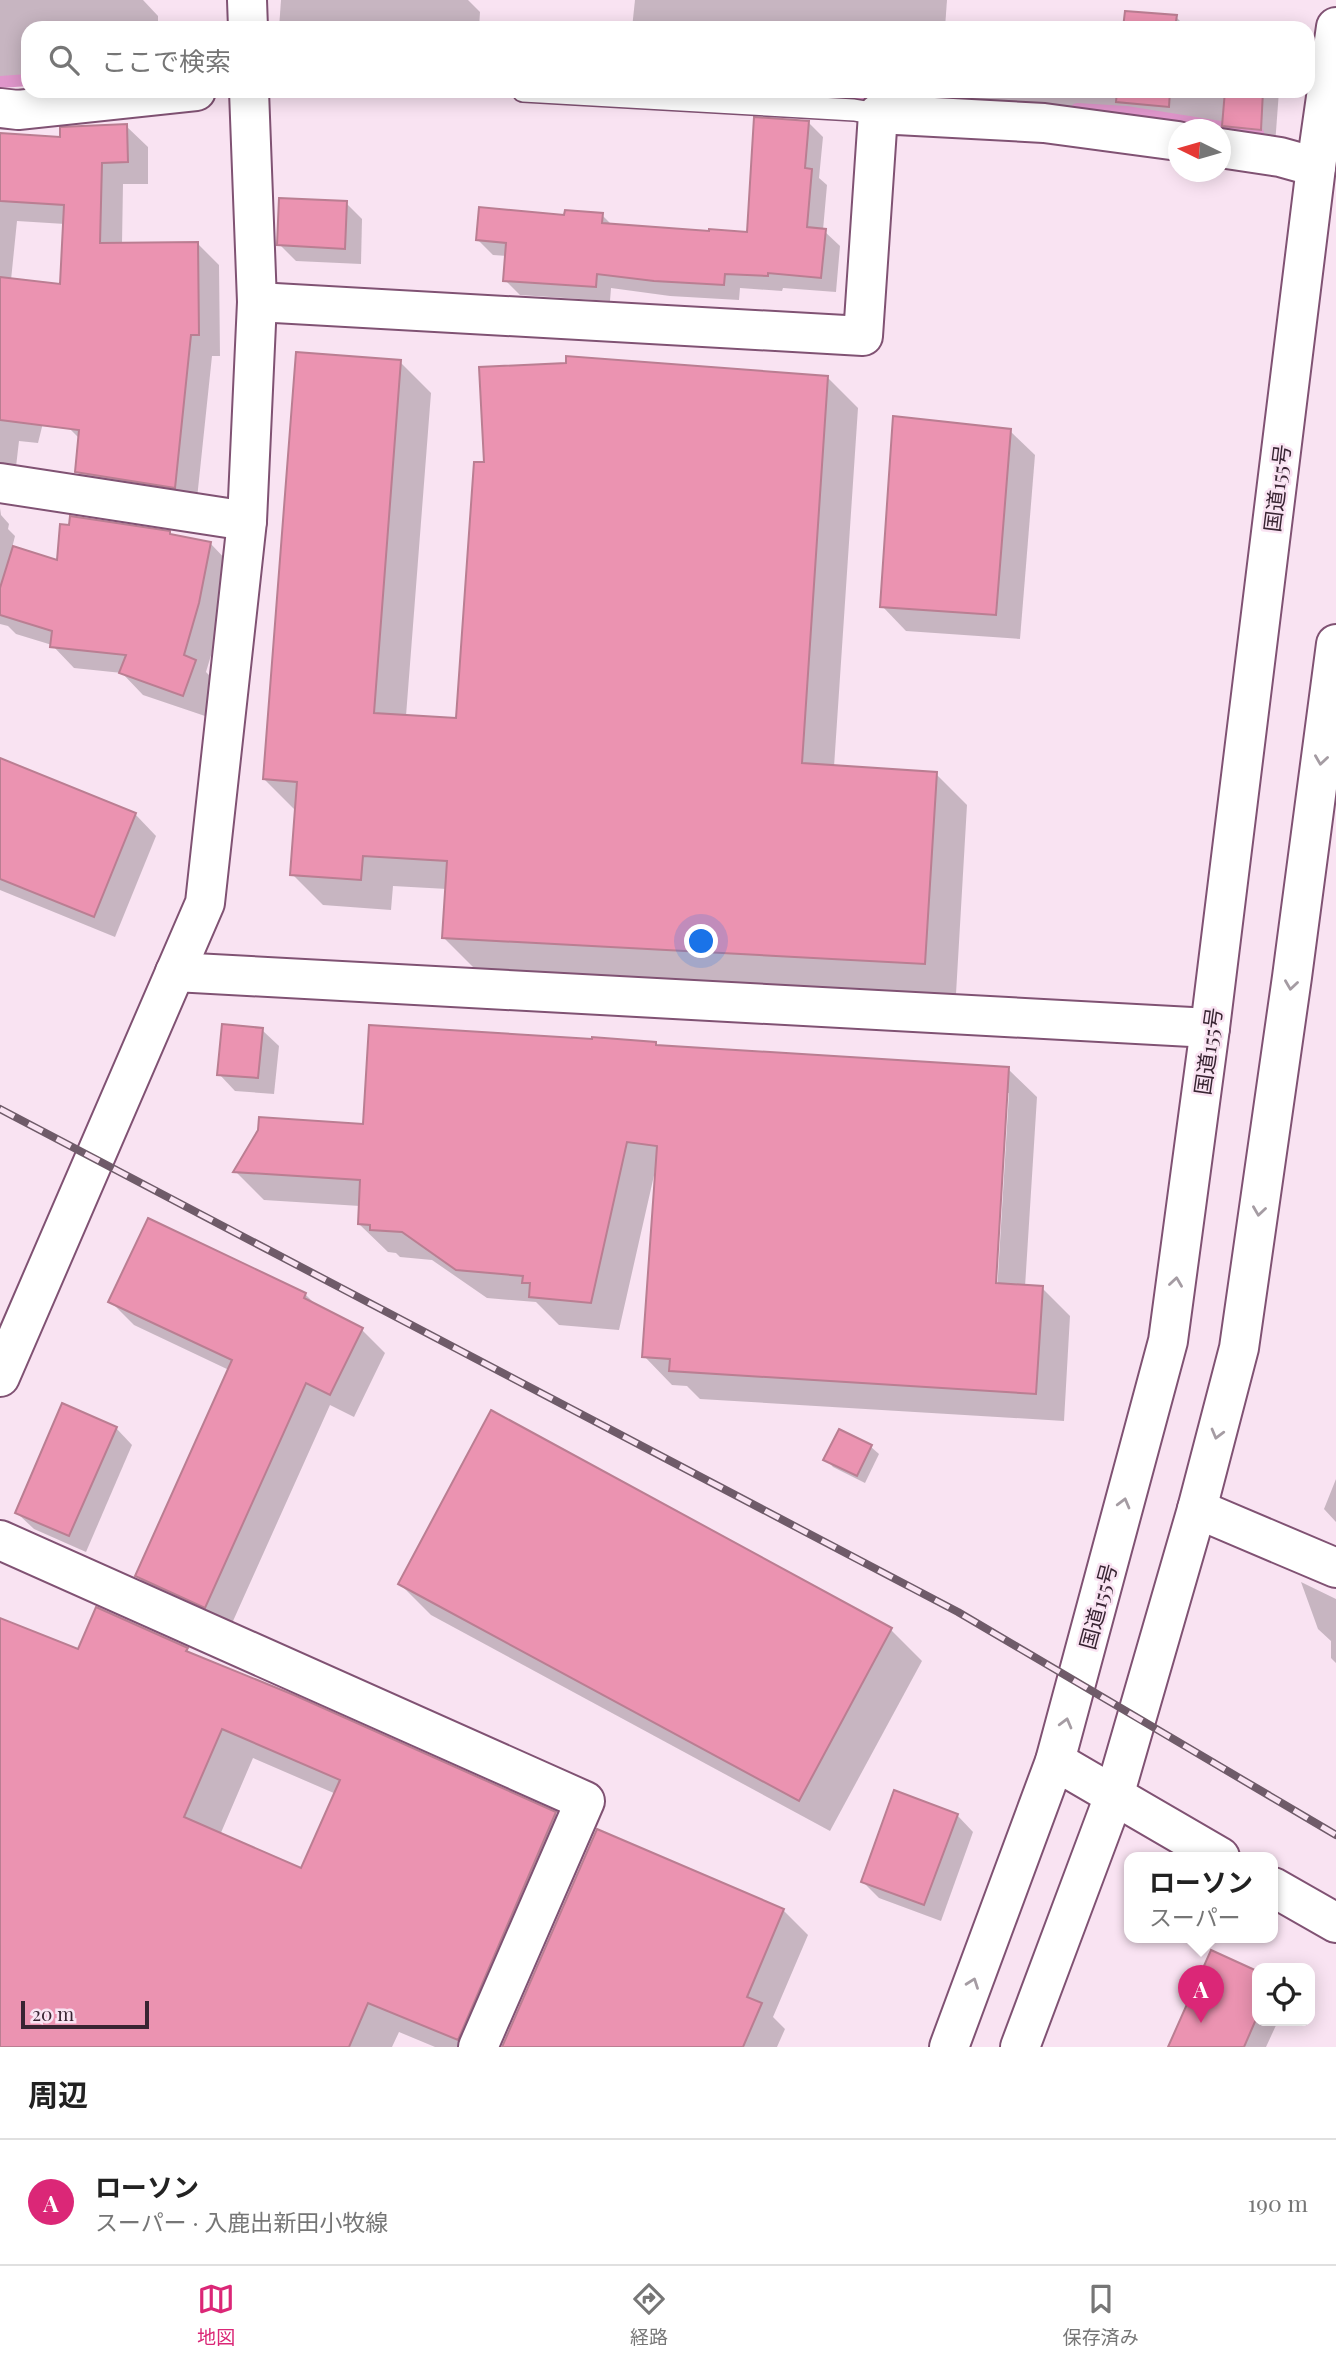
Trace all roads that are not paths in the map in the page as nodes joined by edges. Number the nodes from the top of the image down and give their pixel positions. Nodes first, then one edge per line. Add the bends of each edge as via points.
1 (247, 0) edge
2 (248, 21) edge
3 (1336, 27) edge
4 (130, 98) edge
5 (249, 98) edge
6 (631, 98) edge
7 (0, 108) edge
8 (878, 114) junction
9 (1168, 140) edge
10 (1231, 150) edge
11 (1316, 167) junction
12 (257, 302) junction
13 (0, 483) edge
14 (247, 521) junction
15 (1336, 644) edge
16 (175, 972) junction
17 (1210, 1028) junction
18 (0, 1377) edge
19 (1197, 1509) junction
20 (0, 1541) edge
21 (1336, 1568) edge
22 (1055, 1761) junction
23 (1114, 1796) junction
24 (1211, 1852) edge
25 (1278, 1890) edge
26 (1336, 1923) edge
27 (478, 2047) edge
28 (949, 2047) edge
29 (1020, 2047) edge

1 - 2 main road
3 - 11 main road, 国道155号
4 - 7 main road
5 - 12 main road
6 - 8 lane
8 - 9 main road via 1044,123
8 - 12 main road via 863,336
10 - 11 main road
11 - 17 main road, 国道155号
12 - 14 main road
13 - 14 main road
14 - 16 main road via 205,903
15 -> 19 main road via 1239,1348
16 - 17 main road
16 - 18 main road
22 -> 17 main road, 国道155号 via 1168,1341
19 - 21 main road
19 - 23 main road
20 - 27 main road via 585,1801
22 - 23 main road
28 -> 22 main road, 国道155号
23 - 24 main road
23 - 29 main road
25 - 26 main road

